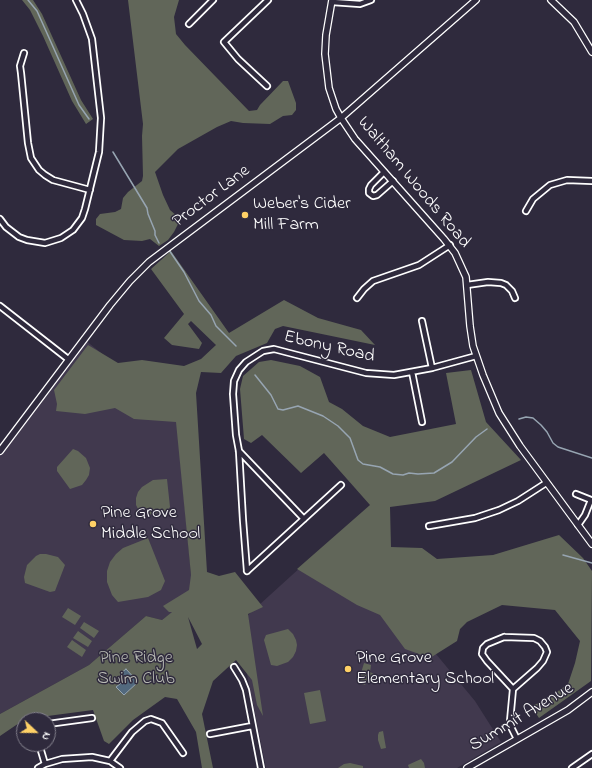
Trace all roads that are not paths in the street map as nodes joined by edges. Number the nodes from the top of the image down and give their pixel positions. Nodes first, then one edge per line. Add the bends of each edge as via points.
1 (76, 0) edge
2 (212, 0) edge
3 (268, 0) edge
4 (370, 0) edge
5 (476, 0) edge
6 (551, 0) edge
7 (332, 1) edge
8 (189, 24) dead end
9 (592, 52) edge
10 (24, 53) dead end
11 (267, 86) dead end
12 (341, 118) junction
13 (384, 172) junction
14 (393, 181) junction
15 (592, 181) edge
16 (90, 190) junction
17 (526, 211) dead end
18 (0, 219) edge
19 (450, 245) junction
20 (467, 285) junction
21 (357, 298) dead end
22 (515, 298) dead end
23 (0, 306) edge
24 (422, 321) dead end
25 (476, 356) junction
26 (68, 359) junction
27 (432, 368) junction
28 (412, 372) junction
29 (422, 422) dead end
30 (239, 451) junction
31 (0, 452) edge
32 (546, 483) junction
33 (341, 485) dead end
34 (576, 494) dead end
35 (304, 518) junction
36 (578, 525) junction
37 (429, 526) dead end
38 (592, 544) edge
39 (234, 667) dead end
40 (513, 689) junction
41 (592, 692) edge
42 (92, 718) dead end
43 (56, 723) edge
44 (252, 726) junction
45 (210, 734) dead end
46 (517, 739) junction
47 (41, 752) edge
48 (183, 753) dead end
49 (592, 754) edge
50 (110, 761) junction
51 (45, 764) junction
52 (470, 767) edge
53 (38, 768) edge
54 (120, 768) edge
55 (261, 768) edge
56 (572, 768) edge

1 - 16 street via 92,39 101,118 99,152
2 - 8 street
3 - 11 street via 224,42
4 - 7 street via 360,4
5 - 12 street, Proctor Lane
6 - 9 street via 574,22
7 - 12 street, Waltham Woods Road via 325,65 329,88
10 - 16 street via 20,66 31,158 39,170 53,180
12 - 13 street, Waltham Woods Road via 355,139
12 - 26 street, Proctor Lane via 149,262 130,281
13 - 14 street, Waltham Woods Road
13 - 14 street via 371,185 369,193 372,196 377,195
14 - 19 street, Waltham Woods Road
15 - 17 street via 567,180 550,185 533,199
16 - 18 street via 78,225 67,235 53,241 28,240 13,233
19 - 20 street, Waltham Woods Road via 460,260
19 - 21 street via 419,265 373,282
20 - 22 street via 501,283 512,291
20 - 25 street, Waltham Woods Road via 470,326
23 - 26 street
24 - 27 street
25 - 27 street, Ebony Road
25 - 32 street, Waltham Woods Road via 503,420
26 - 31 street, Proctor Lane
27 - 28 street, Ebony Road
28 - 29 street
28 - 30 street, Ebony Road via 366,373 277,350 263,351 246,362 234,381
30 - 35 street
30 - 35 street, Ebony Road via 247,571
32 - 36 street, Waltham Woods Road
32 - 37 street via 499,510 475,518
33 - 35 street
34 - 36 street via 591,500
36 - 38 street, Waltham Woods Road
39 - 44 street via 246,690
40 - 40 street via 546,657 545,647 534,638 498,638 483,648 482,654 486,661
40 - 46 street via 510,720
41 - 46 street, Summit Avenue via 568,710
42 - 43 street
44 - 45 street
44 - 55 street
46 - 52 street, Summit Avenue
47 - 51 street
48 - 50 street via 162,723 151,719 145,720 132,732
49 - 56 street
50 - 51 street via 79,757
50 - 54 street
51 - 53 street

